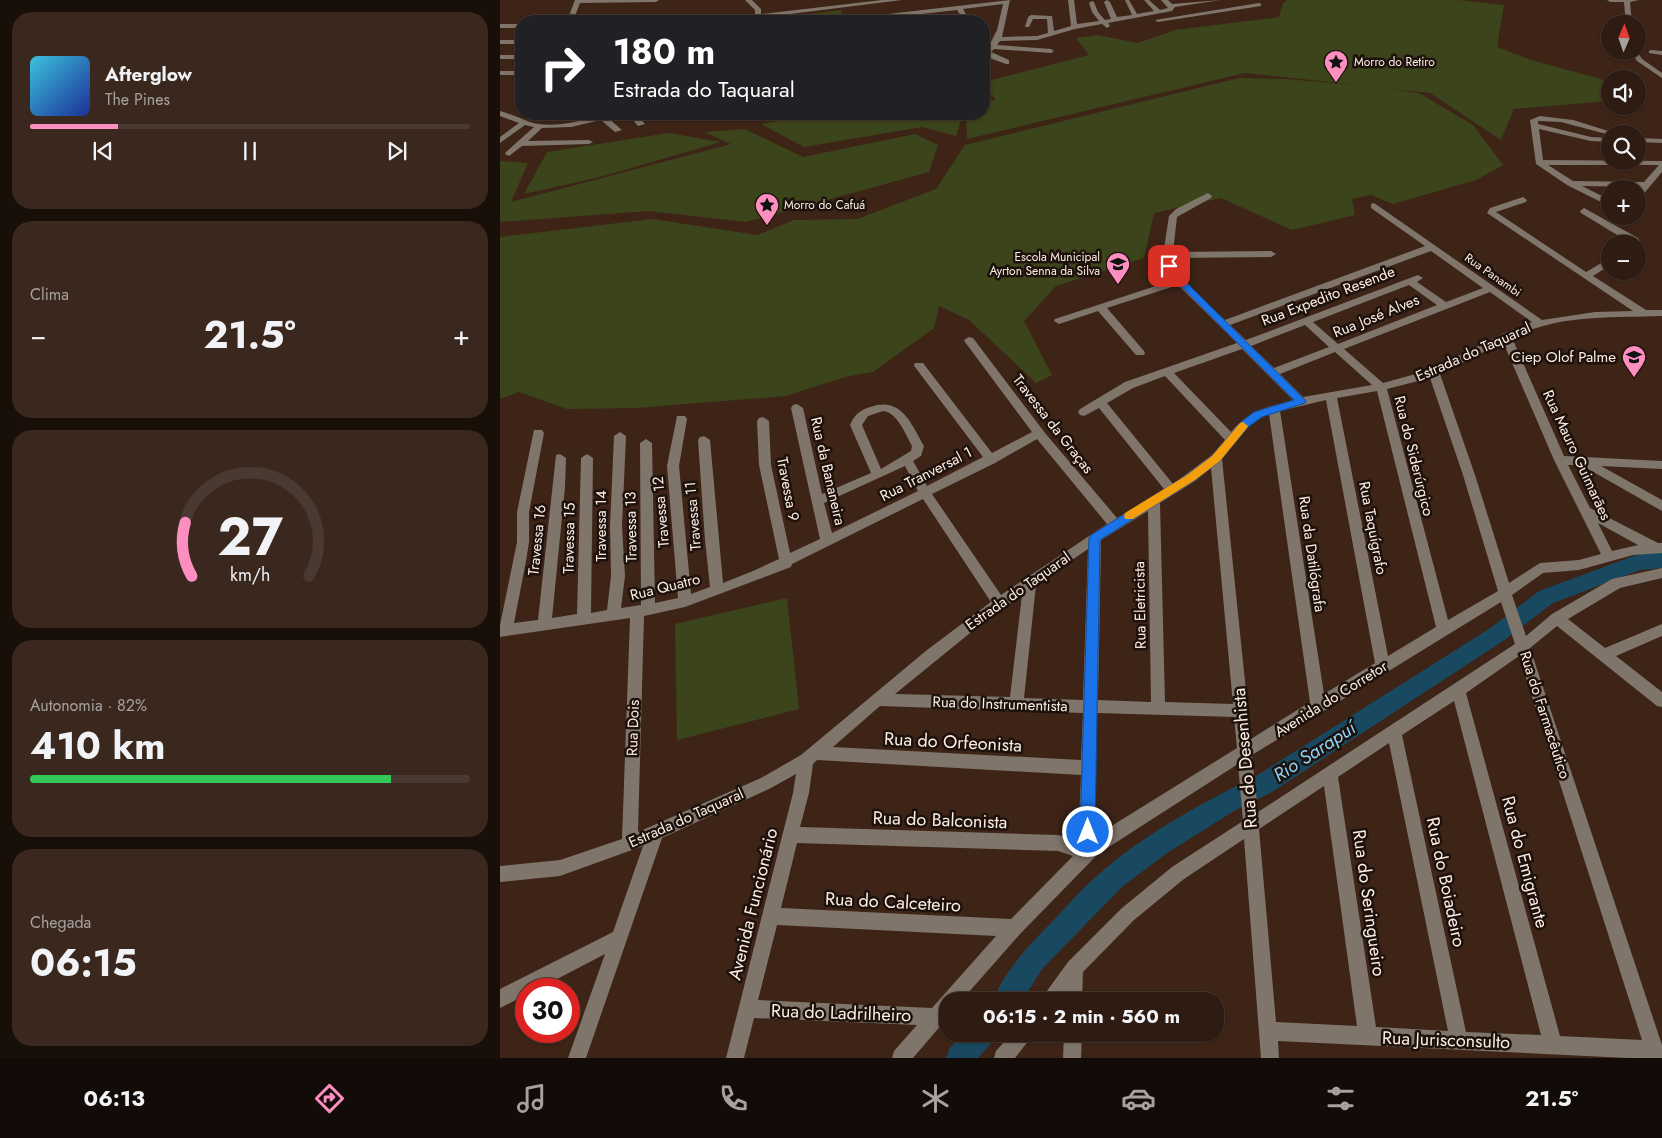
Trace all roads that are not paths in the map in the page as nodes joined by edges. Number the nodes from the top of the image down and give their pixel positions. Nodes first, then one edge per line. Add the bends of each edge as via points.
1 (578, 0) edge
2 (656, 0) edge
3 (748, 0) edge
4 (898, 0) edge
5 (1071, 0) edge
6 (1164, 0) edge
7 (1218, 0) edge
8 (1610, 0) edge
9 (1627, 0) edge
10 (1636, 0) edge
11 (1007, 1) edge
12 (1127, 1) dead end
13 (1106, 2) dead end
14 (1146, 2) dead end
15 (1092, 3) dead end
16 (1259, 5) dead end
17 (847, 6) junction
18 (959, 8) junction
19 (1170, 8) junction
20 (925, 12) junction
21 (1160, 13) junction
22 (572, 15) edge
23 (758, 15) edge
24 (798, 15) edge
25 (851, 15) edge
26 (908, 15) edge
27 (927, 15) edge
28 (963, 15) edge
29 (1628, 15) edge
30 (1136, 17) junction
31 (1114, 20) junction
32 (1101, 22) junction
33 (1027, 26) dead end
34 (515, 27) edge
35 (1074, 27) junction
36 (502, 28) edge
37 (1051, 34) junction
38 (998, 38) junction
39 (500, 42) edge
40 (515, 42) edge
41 (990, 47) edge
42 (990, 51) edge
43 (1051, 51) dead end
44 (1651, 52) dead end
45 (990, 53) edge
46 (1662, 53) edge
47 (500, 56) edge
48 (515, 57) edge
49 (1639, 60) edge
50 (1006, 62) dead end
51 (500, 73) edge
52 (515, 73) edge
53 (1662, 76) edge
54 (500, 113) edge
55 (514, 118) edge
56 (520, 120) edge
57 (596, 120) edge
58 (608, 120) edge
59 (637, 120) edge
60 (526, 122) junction
61 (1535, 122) junction
62 (641, 124) dead end
63 (541, 125) junction
64 (618, 130) dead end
65 (1601, 130) edge
66 (1601, 140) edge
67 (1646, 140) edge
68 (500, 141) edge
69 (1662, 141) edge
70 (589, 142) dead end
71 (520, 144) junction
72 (509, 154) dead end
73 (1539, 162) junction
74 (1662, 163) edge
75 (1662, 167) edge
76 (1570, 183) junction
77 (1601, 183) edge
78 (1646, 184) edge
79 (1208, 196) dead end
80 (1601, 198) edge
81 (1523, 200) dead end
82 (1374, 206) dead end
83 (1584, 211) dead end
84 (1625, 235) edge
85 (1432, 247) junction
86 (1271, 254) dead end
87 (1168, 255) junction
88 (1601, 267) edge
89 (1586, 276) junction
90 (1180, 281) junction
91 (1491, 288) junction
92 (1444, 305) junction
93 (1101, 308) junction
94 (1662, 313) edge
95 (1644, 314) junction
96 (1059, 321) dead end
97 (1306, 321) junction
98 (1540, 323) junction
99 (1222, 324) junction
100 (1506, 336) junction
101 (969, 340) dead end
102 (1243, 345) junction
103 (1337, 348) junction
104 (1140, 353) dead end
105 (919, 365) dead end
106 (1168, 373) junction
107 (1272, 373) junction
108 (1434, 373) junction
109 (1382, 387) junction
110 (1331, 396) junction
111 (1301, 401) junction
112 (1100, 402) junction
113 (797, 408) dead end
114 (1274, 409) junction
115 (1084, 412) dead end
116 (681, 419) dead end
117 (763, 421) dead end
118 (538, 432) dead end
119 (1039, 433) junction
120 (620, 436) dead end
121 (704, 440) dead end
122 (1232, 440) junction
123 (646, 443) dead end
124 (560, 458) dead end
125 (587, 458) dead end
126 (1216, 458) junction
127 (907, 460) junction
128 (991, 460) junction
129 (1560, 460) junction
130 (1583, 461) junction
131 (1662, 466) edge
132 (877, 474) junction
133 (1171, 490) junction
134 (925, 493) junction
135 (817, 501) junction
136 (1154, 501) junction
137 (1662, 506) edge
138 (1587, 512) junction
139 (1115, 525) junction
140 (1095, 538) junction
141 (827, 541) junction
142 (1659, 548) edge
143 (1608, 558) junction
144 (786, 563) junction
145 (1662, 573) edge
146 (1030, 580) junction
147 (717, 590) junction
148 (1507, 598) junction
149 (685, 602) junction
150 (999, 603) junction
151 (642, 611) junction
152 (613, 615) junction
153 (1557, 618) junction
154 (584, 619) junction
155 (544, 625) junction
156 (1443, 629) junction
157 (503, 630) edge
158 (1662, 630) edge
159 (1520, 638) junction
160 (1604, 655) junction
161 (1383, 666) junction
162 (1458, 690) junction
163 (879, 700) junction
164 (1662, 701) edge
165 (1016, 705) junction
166 (1318, 705) junction
167 (1090, 706) junction
168 (1158, 708) junction
169 (1241, 712) junction
170 (1394, 731) junction
171 (1245, 752) junction
172 (811, 756) junction
173 (1090, 768) junction
174 (1330, 775) junction
175 (1251, 826) junction
176 (656, 833) junction
177 (791, 836) junction
178 (630, 844) junction
179 (1089, 851) junction
180 (500, 874) edge
181 (770, 916) junction
182 (1014, 928) junction
183 (618, 938) junction
184 (1074, 968) junction
185 (957, 992) edge
186 (1057, 992) edge
187 (1073, 992) edge
188 (500, 999) edge
189 (747, 1009) junction
190 (939, 1012) edge
191 (934, 1017) junction
192 (1268, 1031) junction
193 (1368, 1036) junction
194 (1459, 1040) junction
195 (1016, 1042) edge
196 (1073, 1042) edge
197 (1553, 1044) junction
198 (1656, 1054) edge
199 (577, 1058) edge
200 (735, 1058) edge
201 (901, 1058) edge
202 (1003, 1058) edge
203 (1072, 1058) edge
204 (1270, 1058) edge

1 - 2 street
1 - 22 street
3 - 23 street via 758,9
4 - 17 street
5 - 35 street
6 - 19 street
7 - 19 street
8 - 9 street
9 - 10 street
9 - 29 street
11 - 18 street
11 - 38 street
12 - 30 street
13 - 31 street
14 - 21 street
15 - 32 street
16 - 32 street via 1111,28
17 - 24 street
17 - 25 street
18 - 20 street
18 - 28 street
19 - 21 street
20 - 26 street
20 - 27 street
21 - 30 street
30 - 31 street
31 - 32 street
32 - 35 street
33 - 37 street via 1031,17 1050,17
34 - 36 street
35 - 37 street
37 - 38 street via 1032,38
38 - 41 street
39 - 40 street
42 - 43 street
44 - 46 street
45 - 50 street
47 - 48 street
49 - 53 street
51 - 52 street
54 - 55 street
56 - 60 street
57 - 63 street via 586,125 554,122
58 - 64 street
59 - 62 street
60 - 63 street
60 - 68 street
61 - 65 street via 1573,122
61 - 66 street
61 - 73 street
63 - 71 street
67 - 69 street
70 - 71 street
71 - 72 street
73 - 74 street
73 - 76 street
75 - 78 street
76 - 77 street
76 - 80 street
79 - 87 street via 1173,216
81 - 89 street via 1491,213
82 - 85 street, Rua Panambi
83 - 84 street
85 - 91 street, Rua Panambi
85 - 99 street
86 - 87 street
87 - 90 street via 1169,266
88 - 89 street
89 - 95 street
90 - 93 street
90 - 99 street
91 - 92 street, Rua José Alves
91 - 98 street, Rua Panambi
92 - 97 street, Rua Expedito Resende via 1414,279
92 - 103 street, Rua José Alves
93 - 96 street
93 - 104 street
94 - 95 street, Estrada do Taquaral
95 - 98 street, Estrada do Taquaral via 1587,315
97 - 102 street, Rua Expedito Resende
97 - 103 street, Rua do Siderúrgico
98 - 100 street, Estrada do Taquaral
99 - 102 street
100 - 108 street, Estrada do Taquaral
100 - 129 street, Rua Mauro Guimarães
101 - 119 street, Travessa da Graças
102 - 106 street, Rua Expedito Resende
102 - 107 street
103 - 107 street, Rua José Alves
103 - 109 street, Rua do Siderúrgico
105 - 128 street
106 - 112 street, Rua Expedito Resende via 1129,386
106 - 122 street
107 - 111 street
108 - 109 street, Estrada do Taquaral
108 - 148 street, Rua do Farmacêutico
109 - 110 street, Estrada do Taquaral
109 - 156 street, Rua do Siderúrgico
110 - 111 street, Estrada do Taquaral
110 - 161 street, Rua Taquígrafo
111 - 114 street, Estrada do Taquaral
112 - 115 street, Rua Expedito Resende
112 - 133 street
113 - 135 street, Rua da Bananeira
114 - 122 street, Estrada do Taquaral via 1258,414
114 - 166 street, Rua da Datilógrafa
116 - 149 street, Travessa 12 via 673,472
117 - 144 street, Travessa 9 via 765,465
118 - 157 street via 523,512 520,561
119 - 128 street, Rua Tranversal 1
119 - 139 street, Travessa da Graças
120 - 152 street, Travessa 14 via 616,526 618,576
121 - 147 street, Travessa 11
122 - 126 street, Estrada do Taquaral
123 - 151 street, Travessa 13
124 - 155 street, Travessa 16
125 - 154 street, Travessa 15
126 - 133 street, Estrada do Taquaral
126 - 169 street, Rua do Desenhista
127 - 132 street
127 - 132 street via 919,450 895,410 882,407 863,413 856,425
127 - 134 street
128 - 134 street, Rua Tranversal 1
129 - 130 street
129 - 138 street, Rua Mauro Guimarães
130 - 131 street
130 - 137 street
132 - 135 street
133 - 136 street, Estrada do Taquaral
134 - 141 street, Rua Tranversal 1
134 - 150 street
135 - 141 street, Rua da Bananeira
136 - 139 street, Estrada do Taquaral
136 - 168 street, Rua Eletricista
138 - 142 street
138 - 143 street, Rua Mauro Guimarães
139 - 140 street, Estrada do Taquaral
140 - 146 street, Estrada do Taquaral
140 - 167 street
141 - 144 street, Rua Quatro
142 - 143 street, Avenida do Corretor via 1633,550
143 - 148 street, Avenida do Corretor via 1579,565 1540,568
144 - 147 street, Rua Quatro
145 - 153 street via 1617,583
146 - 150 street, Estrada do Taquaral
146 - 165 street
147 - 149 street, Rua Quatro
148 - 156 street, Avenida do Corretor
148 - 159 street, Rua do Farmacêutico
149 - 151 street, Rua Quatro
150 - 163 street, Estrada do Taquaral
151 - 152 street, Rua Quatro
151 - 178 street, Rua Dois
152 - 154 street, Rua Quatro
153 - 159 street
153 - 160 street
154 - 155 street, Rua Quatro
155 - 157 street, Rua Quatro
156 - 161 street, Avenida do Corretor
158 - 160 street
159 - 162 street
159 - 198 street, Rua do Farmacêutico
160 - 164 street
161 - 166 street, Avenida do Corretor
162 - 170 street
162 - 197 street, Rua do Emigrante
163 - 165 street, Rua do Instrumentista
163 - 172 street, Estrada do Taquaral
165 - 167 street, Rua do Instrumentista
166 - 171 street, Avenida do Corretor
167 - 168 street, Rua do Instrumentista
167 - 173 street
168 - 169 street, Rua do Instrumentista
169 - 171 street, Rua do Desenhista
170 - 174 street
170 - 194 street, Rua do Boiadeiro
171 - 175 street, Rua do Desenhista
171 - 179 street, Avenida do Corretor
172 - 173 street, Rua do Orfeonista
172 - 176 street, Estrada do Taquaral via 766,783
172 - 177 street, Avenida Funcionário
173 - 179 street
174 - 175 street
174 - 193 street, Rua do Seringueiro
175 - 184 street via 1163,885 1128,914
175 - 192 street, Rua do Desenhista
176 - 178 street, Estrada do Taquaral
176 - 183 street
177 - 179 street, Rua do Balconista via 1058,843
177 - 181 street, Avenida Funcionário
178 - 180 street, Estrada do Taquaral via 560,868
179 - 182 street, Avenida do Corretor
181 - 182 street, Rua do Calceteiro
181 - 189 street, Avenida Funcionário
182 - 185 street, Avenida do Corretor
183 - 188 street
183 - 199 street
184 - 186 street
184 - 187 street
189 - 191 street, Rua do Ladrilheiro
189 - 200 street, Avenida Funcionário
190 - 191 street, Avenida do Corretor
191 - 201 street, Avenida do Corretor
192 - 193 street, Rua Jurisconsulto
192 - 204 street, Rua do Desenhista
193 - 194 street, Rua Jurisconsulto
194 - 197 street, Rua Jurisconsulto
195 - 202 street
196 - 203 street
197 - 198 street, Rua Jurisconsulto

